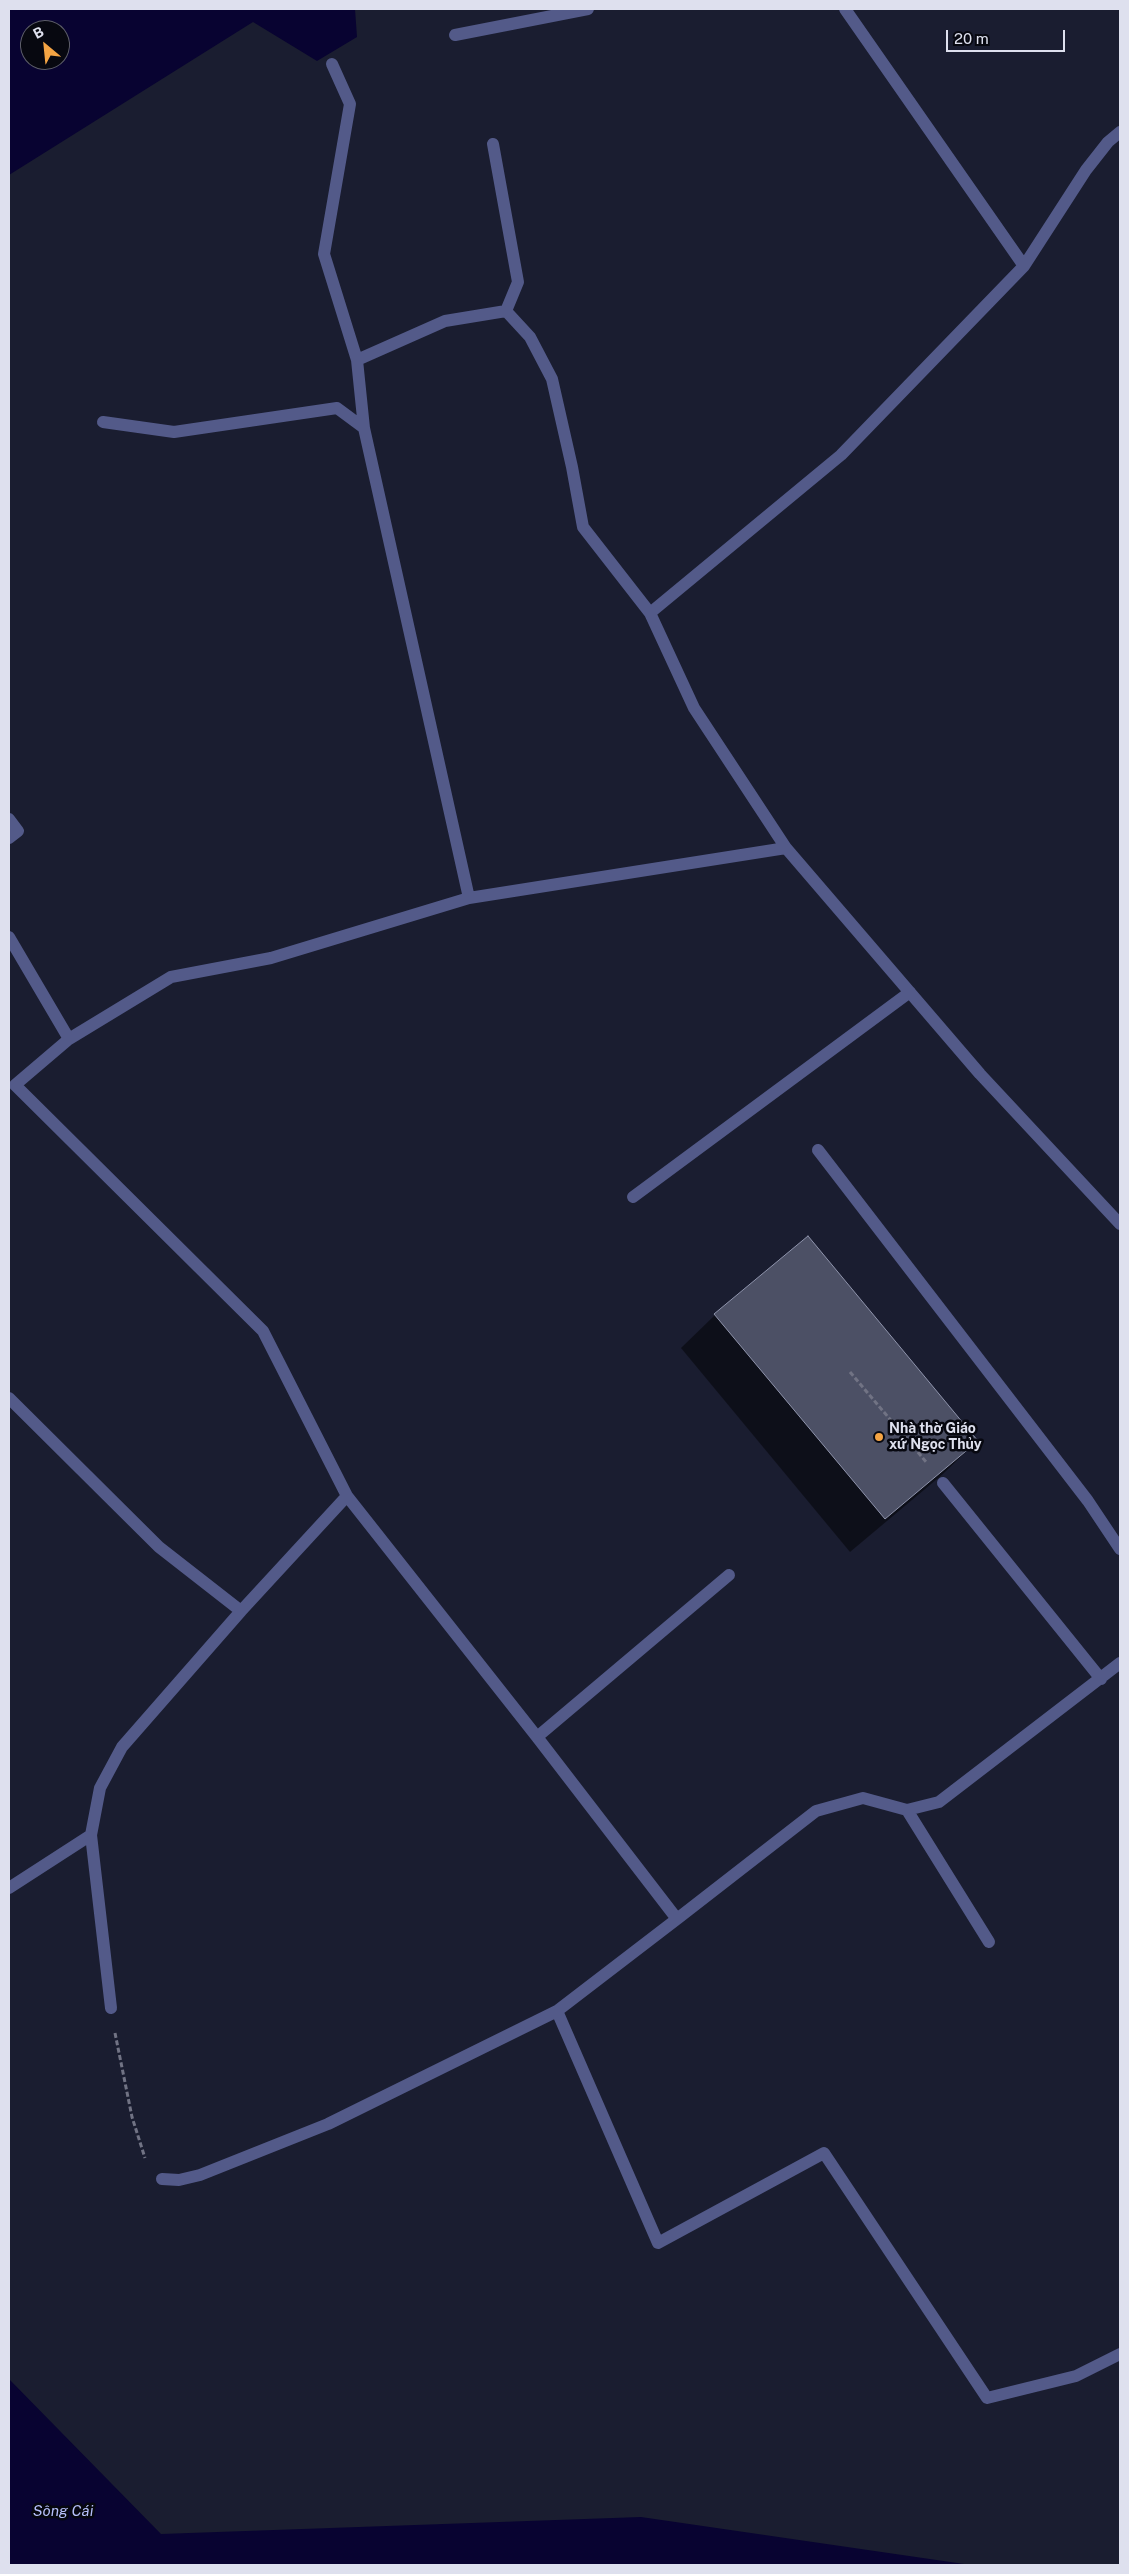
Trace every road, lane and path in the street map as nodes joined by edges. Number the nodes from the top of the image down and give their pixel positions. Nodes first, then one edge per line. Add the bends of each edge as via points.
1 (588, 9) edge
2 (845, 9) edge
3 (455, 35) dead end
4 (332, 64) dead end
5 (1120, 132) edge
6 (493, 144) dead end
7 (1024, 266) junction
8 (506, 311) junction
9 (357, 360) junction
10 (103, 422) dead end
11 (364, 428) junction
12 (650, 613) junction
13 (9, 819) edge
14 (9, 838) edge
15 (786, 848) junction
16 (469, 898) junction
17 (9, 936) edge
18 (910, 992) junction
19 (69, 1039) junction
20 (12, 1088) edge
21 (818, 1150) dead end
22 (633, 1197) dead end
23 (1120, 1224) edge
24 (850, 1372) dead end
25 (9, 1398) edge
26 (943, 1483) joint
27 (347, 1496) junction
28 (1120, 1550) edge
29 (729, 1575) dead end
30 (241, 1611) junction
31 (1120, 1663) edge
32 (1101, 1679) junction
33 (537, 1737) junction
34 (907, 1810) junction
35 (91, 1835) junction
36 (9, 1888) edge
37 (677, 1919) junction
38 (989, 1942) dead end
39 (111, 2008) joint
40 (557, 2011) junction
41 (162, 2179) joint
42 (1120, 2354) edge

1 - 3 street
2 - 7 street
4 - 9 street via 350,104 324,254
5 - 7 street via 1086,170
6 - 8 street via 518,282
7 - 12 street via 841,455
8 - 9 street via 445,320
8 - 12 street via 530,337 552,379 583,527
9 - 11 street
10 - 11 street via 174,432 337,408
11 - 16 street
12 - 15 street via 694,708
13 - 14 street via 18,831
15 - 16 street
15 - 18 street
16 - 19 street via 271,958 171,978
17 - 19 street
18 - 22 street
18 - 23 street via 980,1074
19 - 20 street
20 - 27 street via 263,1331
21 - 28 street via 1088,1501
24 - 26 path
25 - 30 street via 158,1547
26 - 32 street
27 - 30 street
27 - 33 street
29 - 33 street
30 - 35 street via 122,1747 100,1788
31 - 32 street
32 - 34 street via 939,1802
33 - 37 street
34 - 37 street via 863,1798 816,1811
34 - 38 street
35 - 36 street
35 - 39 street
37 - 40 street
39 - 41 path via 132,2117 150,2171
40 - 41 street via 328,2124 200,2175 180,2180
40 - 42 street via 658,2243 824,2153 987,2398 1076,2376

